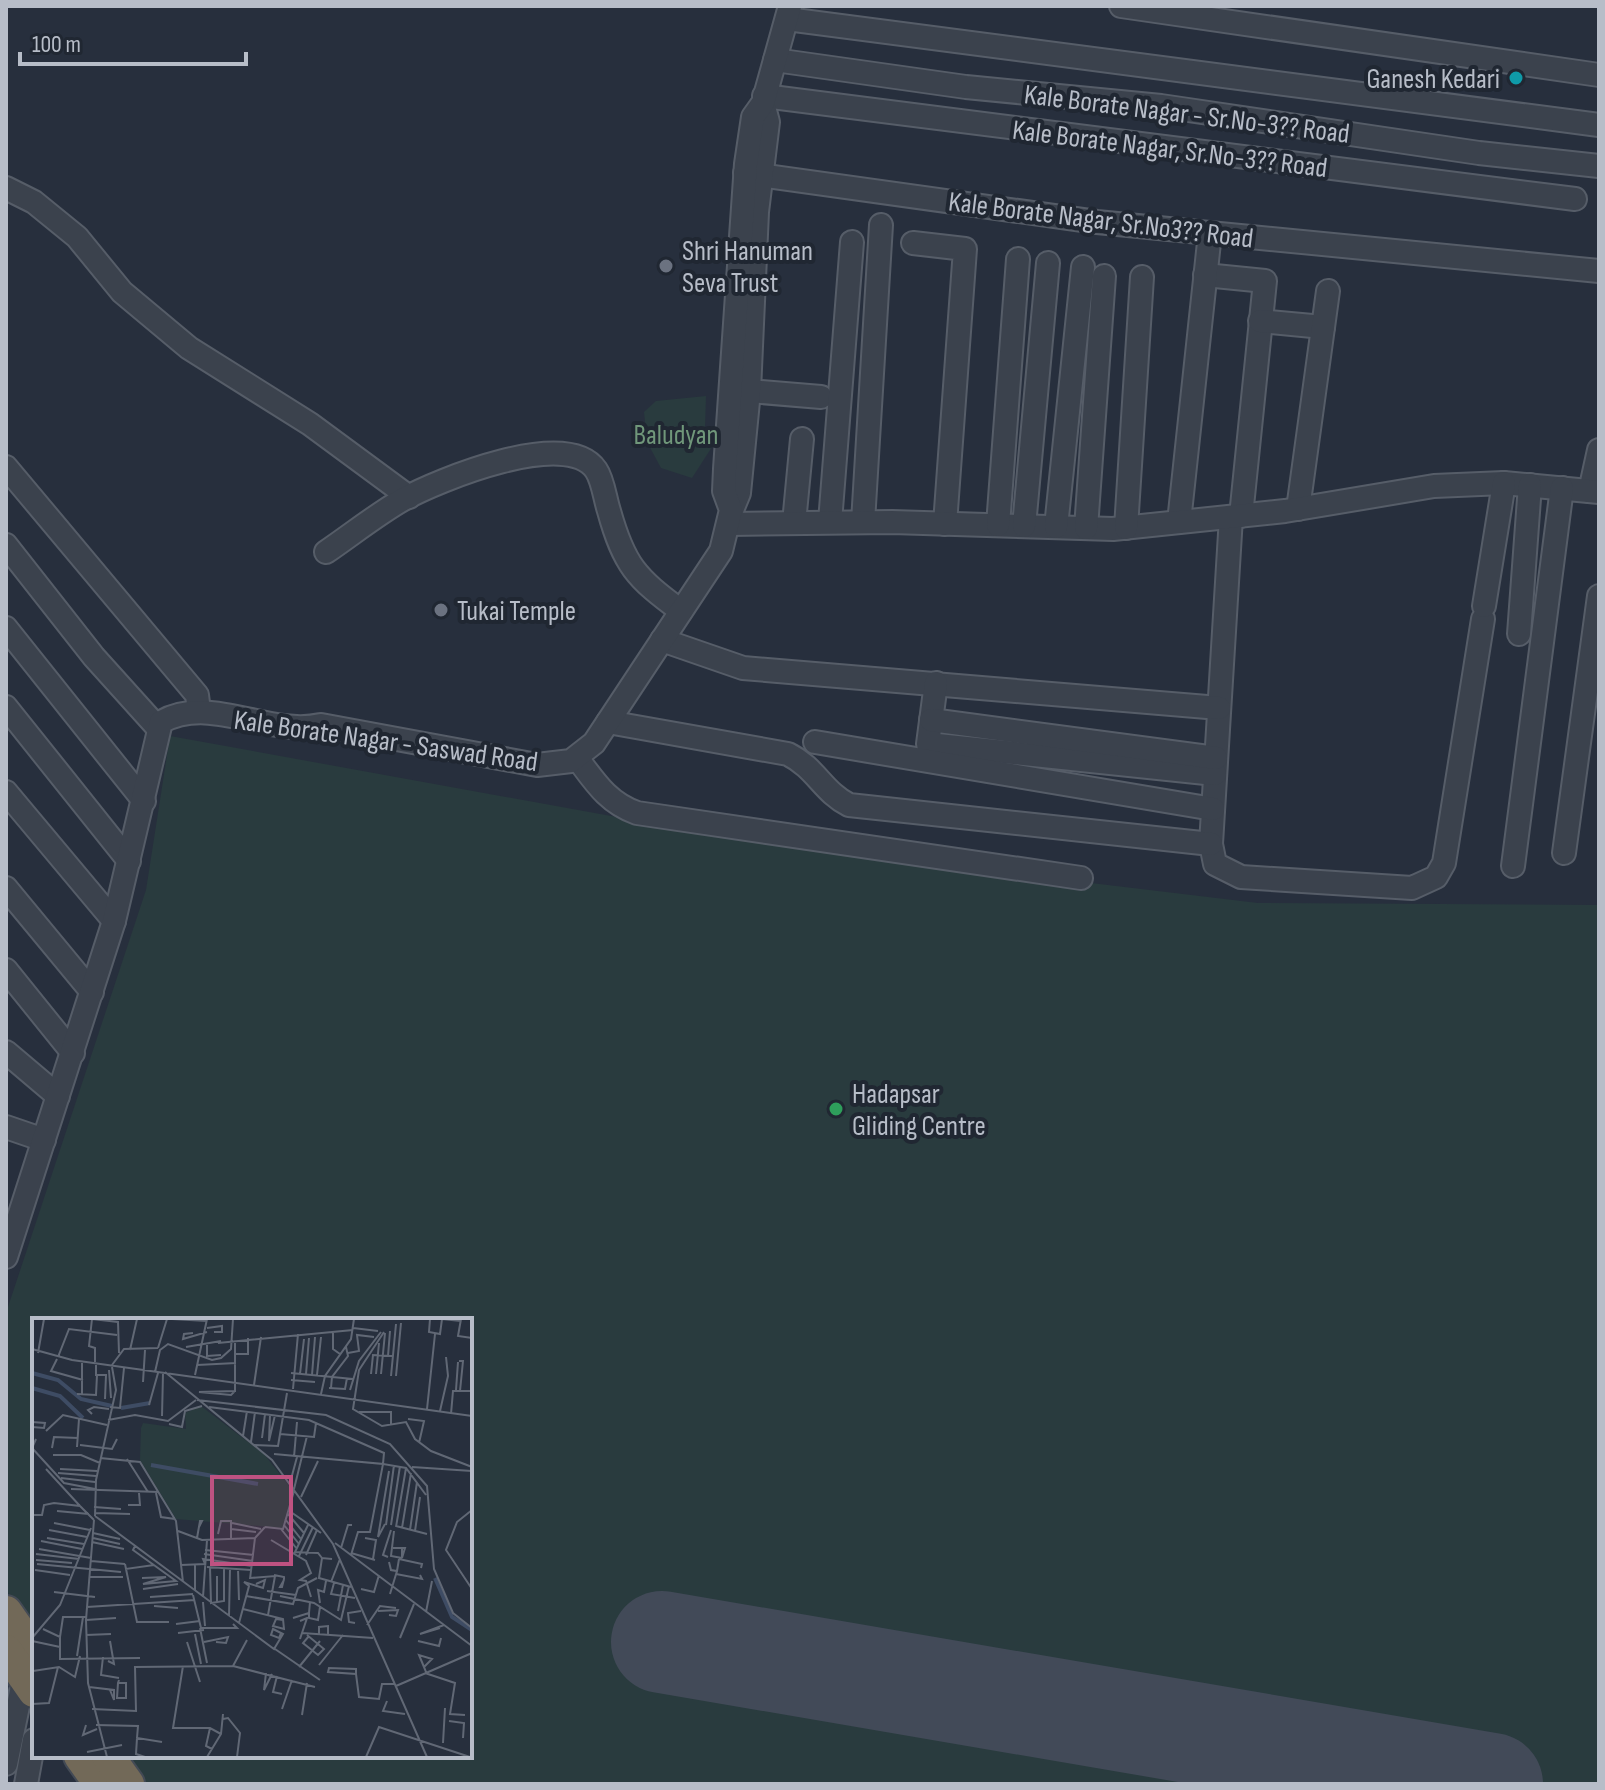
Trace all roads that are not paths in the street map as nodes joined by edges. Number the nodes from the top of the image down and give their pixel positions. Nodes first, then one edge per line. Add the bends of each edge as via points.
1 (1121, 6) edge
2 (788, 13) edge
3 (775, 60) junction
4 (1599, 75) edge
5 (764, 100) junction
6 (1599, 125) edge
7 (1599, 166) edge
8 (754, 174) junction
9 (6, 188) edge
10 (1575, 199) dead end
11 (881, 225) dead end
12 (1210, 233) junction
13 (852, 242) dead end
14 (913, 243) dead end
15 (1018, 259) dead end
16 (1048, 263) dead end
17 (1083, 267) dead end
18 (1599, 271) edge
19 (1205, 275) junction
20 (1104, 276) dead end
21 (1142, 277) dead end
22 (1328, 291) dead end
23 (743, 320) junction
24 (1260, 321) junction
25 (1323, 327) junction
26 (749, 391) junction
27 (821, 397) dead end
28 (802, 439) dead end
29 (1599, 450) edge
30 (6, 467) edge
31 (1504, 483) junction
32 (1530, 485) junction
33 (1562, 488) junction
34 (1595, 491) edge
35 (409, 497) junction
36 (1298, 509) junction
37 (1236, 516) junction
38 (730, 517) junction
39 (830, 522) junction
40 (863, 522) junction
41 (1179, 522) junction
42 (794, 523) junction
43 (945, 524) junction
44 (998, 525) junction
45 (1024, 526) junction
46 (1056, 527) junction
47 (1086, 528) junction
48 (1126, 528) junction
49 (6, 545) edge
50 (326, 552) dead end
51 (1599, 596) edge
52 (681, 611) junction
53 (6, 628) edge
54 (1519, 634) dead end
55 (662, 640) junction
56 (936, 683) junction
57 (6, 707) edge
58 (1219, 708) junction
59 (199, 711) junction
60 (608, 722) junction
61 (158, 728) junction
62 (815, 742) dead end
63 (577, 758) junction
64 (1215, 766) junction
65 (6, 792) edge
66 (144, 801) junction
67 (1213, 809) junction
68 (1211, 844) junction
69 (1564, 853) dead end
70 (129, 861) junction
71 (1513, 866) dead end
72 (1081, 878) dead end
73 (6, 888) edge
74 (114, 921) junction
75 (6, 970) edge
76 (92, 992) junction
77 (6, 1052) edge
78 (73, 1053) junction
79 (58, 1096) junction
80 (6, 1127) edge
81 (44, 1140) junction
82 (6, 1257) edge
83 (6, 1612) edge
84 (19, 1665) edge
85 (32, 1751) edge
86 (81, 1758) edge
87 (109, 1758) edge
88 (6, 1764) edge
89 (26, 1784) edge
90 (100, 1784) edge
91 (128, 1784) edge

1 - 4 street
2 - 3 street
2 - 6 street
3 - 5 street
3 - 7 street, Kale Borate Nagar - Sr.No-3?? Road
5 - 8 street via 768,122
5 - 10 street, Kale Borate Nagar, Sr.No-3?? Road
8 - 12 street, Kale Borate Nagar, Sr.No3?? Road
8 - 23 street
9 - 35 street via 34,202 77,237 122,292 189,348 310,424
11 - 40 street
12 - 18 street, Kale Borate Nagar, Sr.No3?? Road
12 - 19 street
13 - 39 street
14 - 43 street via 965,249
15 - 44 street
16 - 45 street
17 - 46 street
19 - 24 street via 1265,281
19 - 41 street
20 - 47 street
21 - 48 street
22 - 25 street
23 - 26 street
23 - 38 street, Kale Borate Nagar - Saswad Road via 724,491
24 - 25 street
24 - 37 street
25 - 36 street
26 - 27 street
26 - 38 street via 739,493
28 - 42 street
29 - 34 street
30 - 59 street via 197,695
31 - 32 street
31 - 36 street via 1434,486
31 - 68 street via 1444,863 1436,877 1412,888 1241,877 1215,864
32 - 33 street
32 - 54 street
33 - 34 street
33 - 71 street
35 - 50 street
35 - 52 street via 527,456 558,451 581,457 597,470 629,568
36 - 37 street
37 - 41 street
37 - 58 street
38 - 42 street
38 - 52 street, Kale Borate Nagar - Saswad Road via 721,551
39 - 40 street
39 - 42 street
40 - 43 street
41 - 48 street
43 - 44 street
44 - 45 street
45 - 46 street
46 - 47 street
47 - 48 street
49 - 61 street
51 - 69 street
52 - 55 street, Kale Borate Nagar - Saswad Road
53 - 66 street
55 - 56 street via 743,668
55 - 60 street, Kale Borate Nagar - Saswad Road
56 - 58 street
56 - 64 street via 928,744
57 - 70 street
58 - 64 street
59 - 61 street, Kale Borate Nagar - Saswad Road via 179,712
59 - 63 street, Kale Borate Nagar - Saswad Road via 516,774
60 - 63 street, Kale Borate Nagar - Saswad Road
60 - 68 street via 788,754 808,764 833,797 849,805
61 - 66 street
62 - 67 street
63 - 72 street via 605,795 637,813
64 - 67 street
65 - 74 street
66 - 70 street
67 - 68 street
70 - 74 street
73 - 76 street
74 - 76 street
75 - 78 street
76 - 78 street
77 - 79 street
78 - 79 street
79 - 81 street
80 - 81 street
81 - 82 street
83 - 84 highway
84 - 88 street
85 - 89 street
86 - 90 highway
87 - 91 highway

